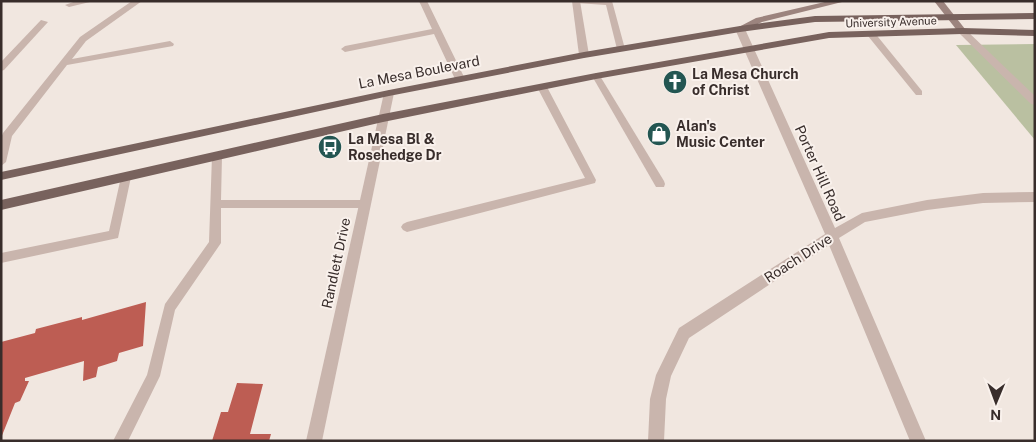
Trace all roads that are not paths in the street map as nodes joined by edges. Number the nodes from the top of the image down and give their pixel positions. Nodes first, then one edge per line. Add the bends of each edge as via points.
1 (90, 1) edge
2 (138, 1) edge
3 (423, 1) edge
4 (576, 1) edge
5 (842, 1) edge
6 (938, 1) edge
7 (69, 5) dead end
8 (949, 16) junction
9 (1035, 16) edge
10 (44, 22) dead end
11 (740, 29) junction
12 (437, 31) junction
13 (962, 31) junction
14 (1035, 33) edge
15 (871, 34) junction
16 (170, 44) dead end
17 (621, 49) junction
18 (749, 49) junction
19 (345, 50) dead end
20 (584, 55) junction
21 (64, 63) junction
22 (1, 68) edge
23 (596, 76) junction
24 (460, 79) junction
25 (542, 87) junction
26 (919, 92) dead end
27 (389, 93) junction
28 (1035, 102) edge
29 (383, 118) junction
30 (217, 156) junction
31 (1, 162) edge
32 (1, 176) edge
33 (126, 177) junction
34 (660, 184) dead end
35 (1035, 197) edge
36 (218, 204) junction
37 (365, 204) junction
38 (1, 205) edge
39 (407, 227) dead end
40 (832, 236) junction
41 (1, 258) edge
42 (120, 441) edge
43 (314, 441) edge
44 (656, 441) edge
45 (918, 441) edge

1 - 7 lane
2 - 21 lane via 83,39
3 - 12 lane
4 - 17 lane via 609,3
4 - 20 street
5 - 11 main road, La Mesa Boulevard via 759,20
6 - 8 main road
8 - 9 main road, University Avenue
8 - 11 main road, University Avenue via 815,19
8 - 13 main road
10 - 22 lane
11 - 17 main road, La Mesa Boulevard
11 - 18 street, Porter Hill Road
12 - 19 lane
12 - 24 lane
13 - 14 main road, University Avenue
13 - 15 main road, University Avenue
13 - 28 street
15 - 18 main road, University Avenue via 830,36
15 - 26 lane
16 - 21 lane
17 - 20 main road, La Mesa Boulevard
18 - 23 main road
18 - 40 street, Porter Hill Road
20 - 24 main road, La Mesa Boulevard
21 - 31 lane via 7,135
23 - 25 main road
23 - 34 lane
24 - 27 main road, La Mesa Boulevard
25 - 29 main road
25 - 39 lane via 591,180
27 - 29 street, Randlett Drive
27 - 32 main road, La Mesa Boulevard
29 - 30 main road
29 - 37 street, Randlett Drive
30 - 33 main road
30 - 36 lane
33 - 38 main road
33 - 41 lane via 114,235
35 - 40 street, Roach Drive via 983,198 927,205 862,218
36 - 37 lane
36 - 42 lane via 215,243 169,308 153,376
37 - 43 street, Randlett Drive
40 - 44 street, Roach Drive via 684,334 664,375 658,399
40 - 45 street, Porter Hill Road

